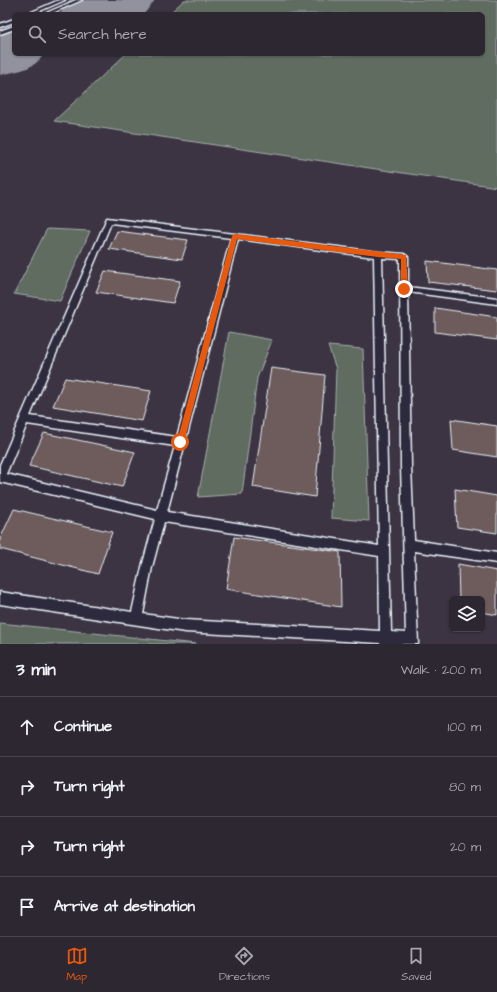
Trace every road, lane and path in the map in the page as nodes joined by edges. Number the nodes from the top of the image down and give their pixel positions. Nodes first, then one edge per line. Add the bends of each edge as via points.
1 (63, 0) edge
2 (80, 0) edge
3 (34, 12) edge
4 (51, 12) edge
5 (12, 21) edge
6 (0, 26) edge
7 (12, 28) edge
8 (0, 33) edge
9 (235, 236) junction
10 (378, 255) junction
11 (404, 289) junction
12 (497, 301) edge
13 (24, 419) junction
14 (180, 442) junction
15 (0, 476) edge
16 (161, 516) junction
17 (409, 545) junction
18 (384, 552) junction
19 (497, 558) edge
20 (0, 598) edge
21 (136, 619) junction
22 (386, 641) edge
23 (412, 642) edge

1 - 3 lane
2 - 4 lane
5 - 6 lane
7 - 8 lane
9 - 10 lane
9 - 13 lane via 109,220
9 - 14 lane
10 - 11 lane via 404,257
10 - 18 lane
11 - 12 lane
11 - 17 lane
13 - 14 lane
13 - 15 lane
14 - 16 lane
15 - 16 lane
16 - 18 lane
16 - 21 lane
17 - 19 lane
17 - 23 lane
18 - 22 lane
20 - 21 lane
21 - 22 lane via 185,626
22 - 23 lane

